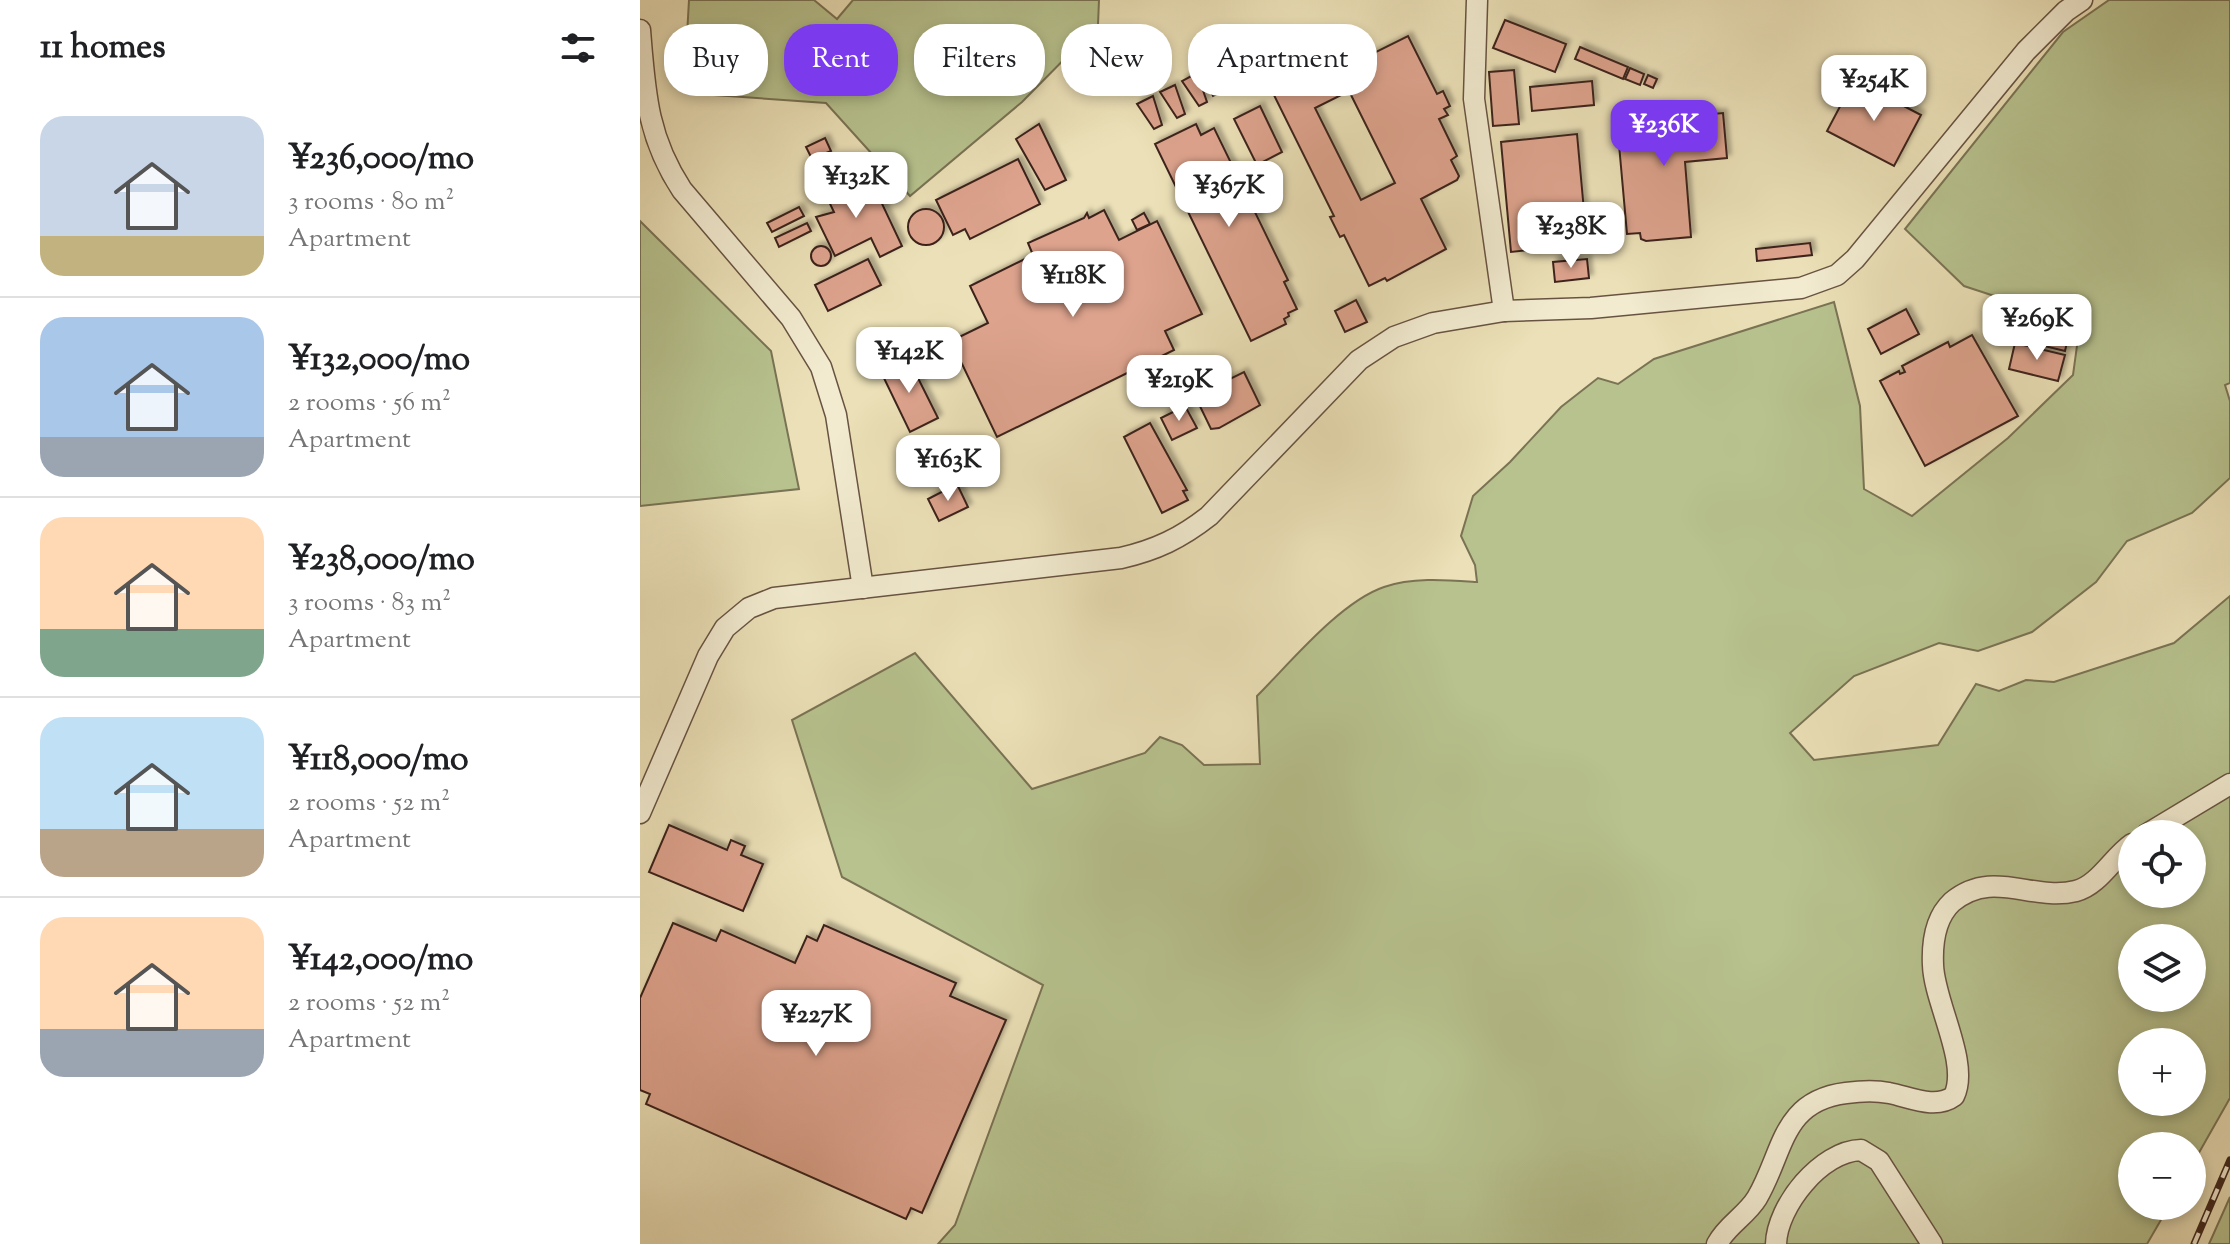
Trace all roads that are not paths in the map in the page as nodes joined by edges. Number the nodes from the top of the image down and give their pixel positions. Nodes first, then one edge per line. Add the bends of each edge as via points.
1 (1477, 0) edge
2 (2082, 0) edge
3 (640, 30) edge
4 (1504, 311) junction
5 (863, 588) junction
6 (2230, 784) edge
7 (640, 813) edge
8 (2170, 820) edge
9 (2118, 857) edge
10 (1717, 1244) edge
11 (1776, 1244) edge
12 (1932, 1244) edge

1 - 4 street via 1474,99
2 - 4 street via 2026,51 1879,232 1837,275 1801,288
3 - 5 street via 647,114 667,168 791,318 829,387
4 - 5 street via 1433,323 1394,337 1359,360 1209,516 1155,550
5 - 7 street via 774,598 749,608 725,628
6 - 8 street
9 - 10 street via 2085,888 2062,892 1984,885 1948,906 1935,935 1933,978 1954,1050 1959,1082 1954,1096 1931,1103 1859,1091 1831,1094 1806,1105 1792,1121 1758,1196
11 - 12 street via 1781,1216 1804,1182 1845,1153 1861,1150 1879,1161

